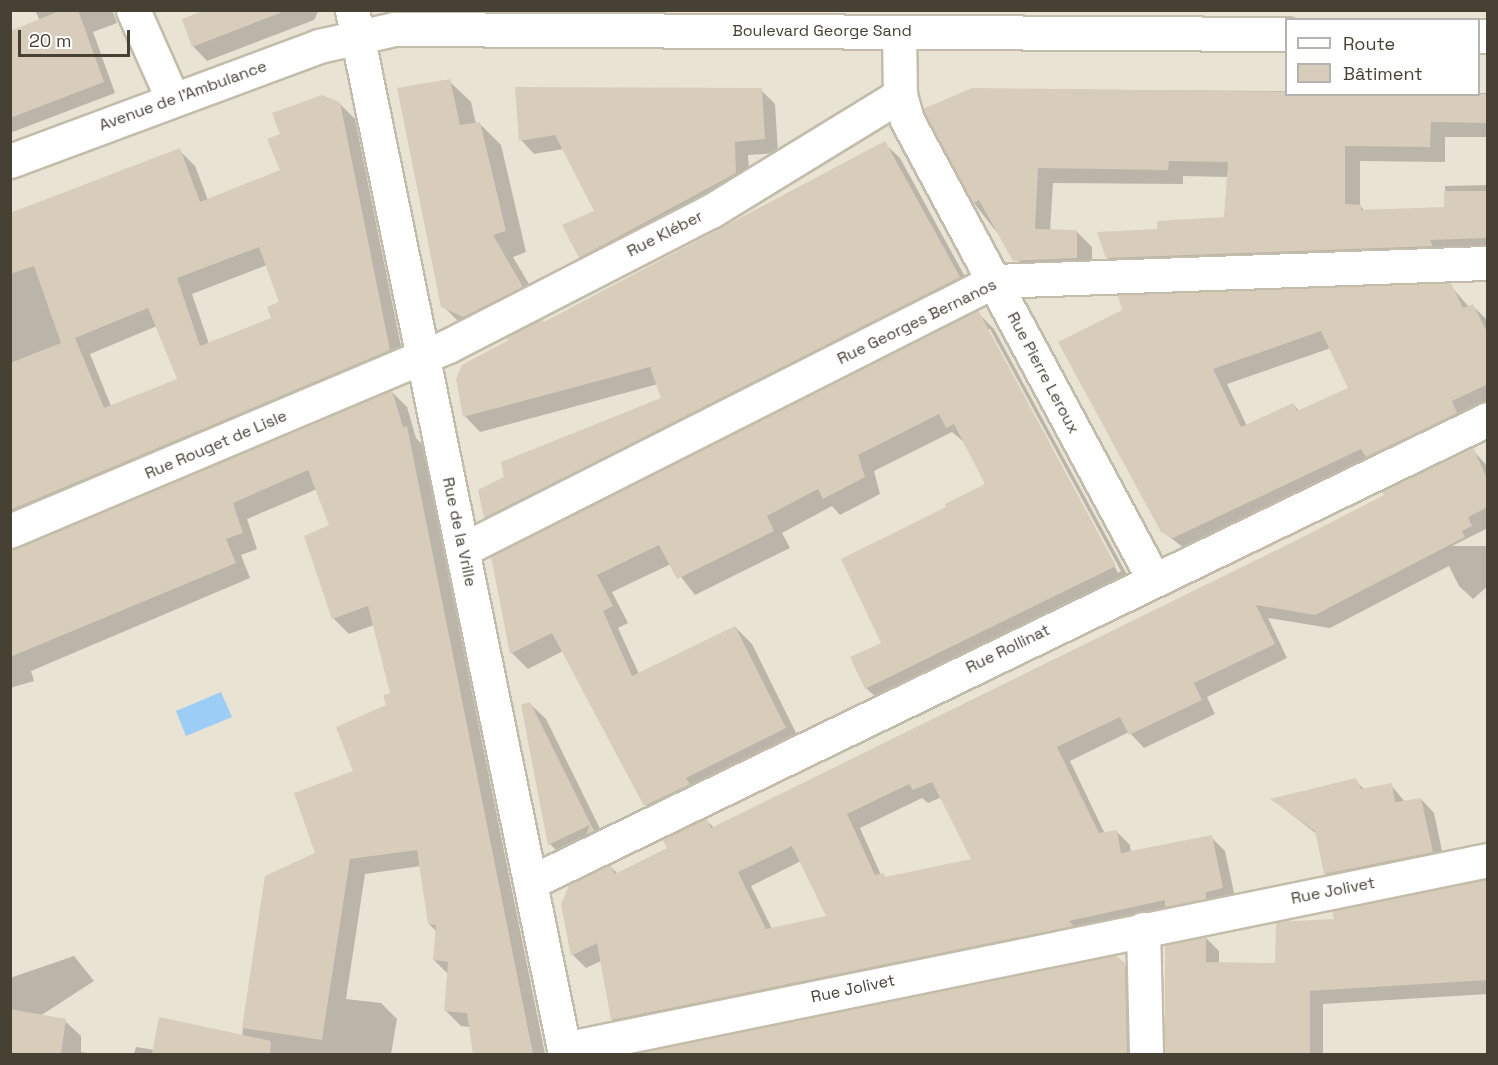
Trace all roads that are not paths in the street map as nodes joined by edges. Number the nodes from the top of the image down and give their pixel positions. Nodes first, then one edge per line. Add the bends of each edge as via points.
1 (133, 10) edge
2 (1115, 21) edge
3 (355, 24) edge
4 (899, 32) junction
5 (1285, 34) edge
6 (900, 95) junction
7 (173, 100) junction
8 (10, 161) edge
9 (1488, 263) edge
10 (994, 281) junction
11 (422, 358) junction
12 (1488, 419) edge
13 (10, 531) edge
14 (462, 550) junction
15 (1153, 578) junction
16 (1488, 860) edge
17 (531, 882) junction
18 (1143, 929) junction
19 (564, 1052) edge
20 (1146, 1054) edge

1 - 7 street
2 - 4 street, Boulevard George Sand
2 - 5 street, Boulevard George Sand
3 - 4 street, Boulevard George Sand via 394,29
3 - 7 street, Avenue de l'Ambulance via 319,46
3 - 11 street, Rue de la Vrille
4 - 6 street, Rue Pierre Leroux
6 - 10 street, Rue Pierre Leroux via 907,120
6 - 11 street, Rue Kléber via 711,211
7 - 8 street, Avenue de l'Ambulance
9 - 10 street, Rue Georges Bernanos
10 - 14 street, Rue Georges Bernanos
10 - 15 street, Rue Pierre Leroux
11 - 13 street, Rue Rouget de Lisle
11 - 14 street, Rue de la Vrille
12 - 15 street, Rue Rollinat
14 - 17 street, Rue de la Vrille
15 - 17 street, Rue Rollinat
16 - 18 street, Rue Jolivet
17 - 19 street, Rue de la Vrille
18 - 19 street, Rue Jolivet
18 - 20 street

